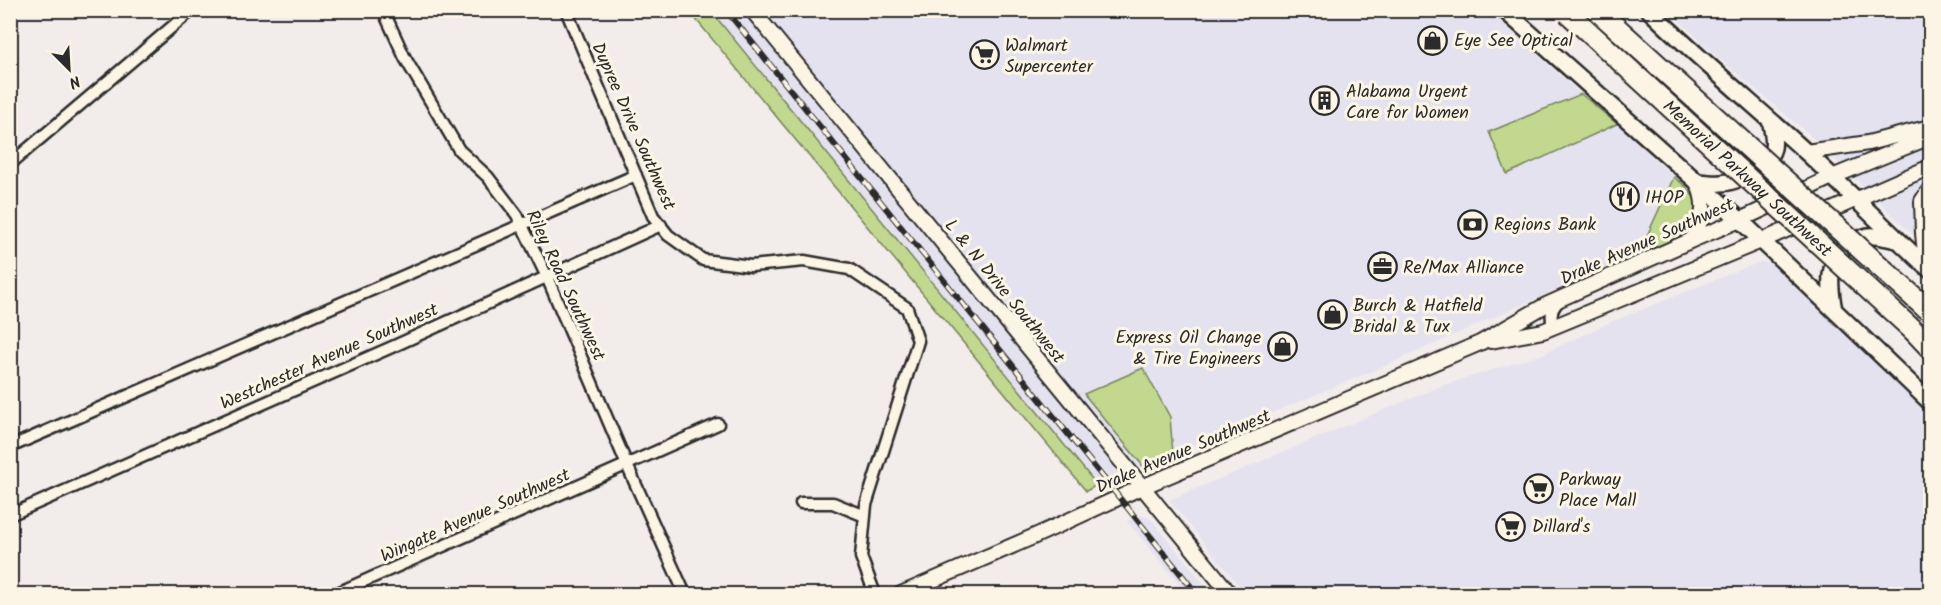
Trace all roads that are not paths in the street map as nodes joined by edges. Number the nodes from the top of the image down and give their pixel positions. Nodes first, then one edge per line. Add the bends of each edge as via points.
1 (192, 10) edge
2 (383, 10) edge
3 (566, 10) edge
4 (752, 10) edge
5 (1504, 10) edge
6 (1597, 10) edge
7 (1649, 10) edge
8 (1566, 11) edge
9 (180, 14) edge
10 (1770, 120) junction
11 (1930, 127) edge
12 (1930, 137) edge
13 (1806, 152) junction
14 (10, 164) edge
15 (1930, 167) edge
16 (636, 175) junction
17 (1832, 177) junction
18 (1697, 182) junction
19 (1930, 189) edge
20 (1855, 200) junction
21 (1740, 220) junction
22 (522, 225) junction
23 (661, 225) junction
24 (1692, 240) junction
25 (1897, 240) junction
26 (1761, 241) junction
27 (1928, 268) edge
28 (547, 277) junction
29 (1561, 298) junction
30 (1834, 310) junction
31 (1930, 311) edge
32 (1553, 327) junction
33 (1480, 343) junction
34 (1930, 347) edge
35 (1930, 402) edge
36 (718, 424) dead end
37 (10, 447) edge
38 (627, 465) junction
39 (1142, 487) junction
40 (801, 503) dead end
41 (10, 515) edge
42 (865, 516) junction
43 (335, 594) edge
44 (685, 594) edge
45 (875, 594) edge
46 (901, 594) edge
47 (1230, 594) edge

1 - 9 street
2 - 22 street, Riley Road Southwest via 405,58 459,150 488,177
3 - 16 street, Dupree Drive Southwest
4 - 39 street, L & N Drive Southwest
5 - 18 main road
6 - 31 highway, Memorial Parkway Southwest, bridge
7 - 10 main road
8 - 34 highway, Memorial Parkway Southwest, bridge
9 - 14 street
10 - 13 main road
10 - 18 main road via 1773,148 1760,167 1722,183
11 - 13 street via 1868,143
12 - 17 street, Drake Avenue Southwest
13 - 17 main road
15 - 20 street, Drake Avenue Southwest
16 - 22 street
16 - 23 street, Dupree Drive Southwest via 653,216
17 - 20 main road
17 - 21 street, Drake Avenue Southwest
18 - 21 main road
18 - 24 street via 1704,207
19 - 27 street via 1922,201
20 - 25 main road
20 - 26 street, Drake Avenue Southwest
21 - 24 street, Drake Avenue Southwest
21 - 26 main road
22 - 28 street, Riley Road Southwest
22 - 37 street
23 - 28 street, Westchester Avenue Southwest
23 - 42 street, Dupree Drive Southwest via 668,235 703,260 751,266 804,261 849,269 907,309 918,341
24 - 29 street, Drake Avenue Southwest
25 - 27 main road
25 - 30 main road via 1864,237 1837,254 1830,281
26 - 30 main road
26 - 32 street, Drake Avenue Southwest
28 - 38 street, Riley Road Southwest
28 - 41 street, Westchester Avenue Southwest
29 - 32 street via 1550,316
29 - 33 street, Drake Avenue Southwest
30 - 35 main road
32 - 33 street, Drake Avenue Southwest
33 - 39 street, Drake Avenue Southwest
36 - 38 street, Wingate Avenue Southwest
38 - 43 street, Wingate Avenue Southwest
38 - 44 street, Riley Road Southwest
39 - 46 street, Drake Avenue Southwest
39 - 47 street, L & N Drive Southwest
40 - 42 street via 833,503
42 - 45 street, Dupree Drive Southwest via 861,557

